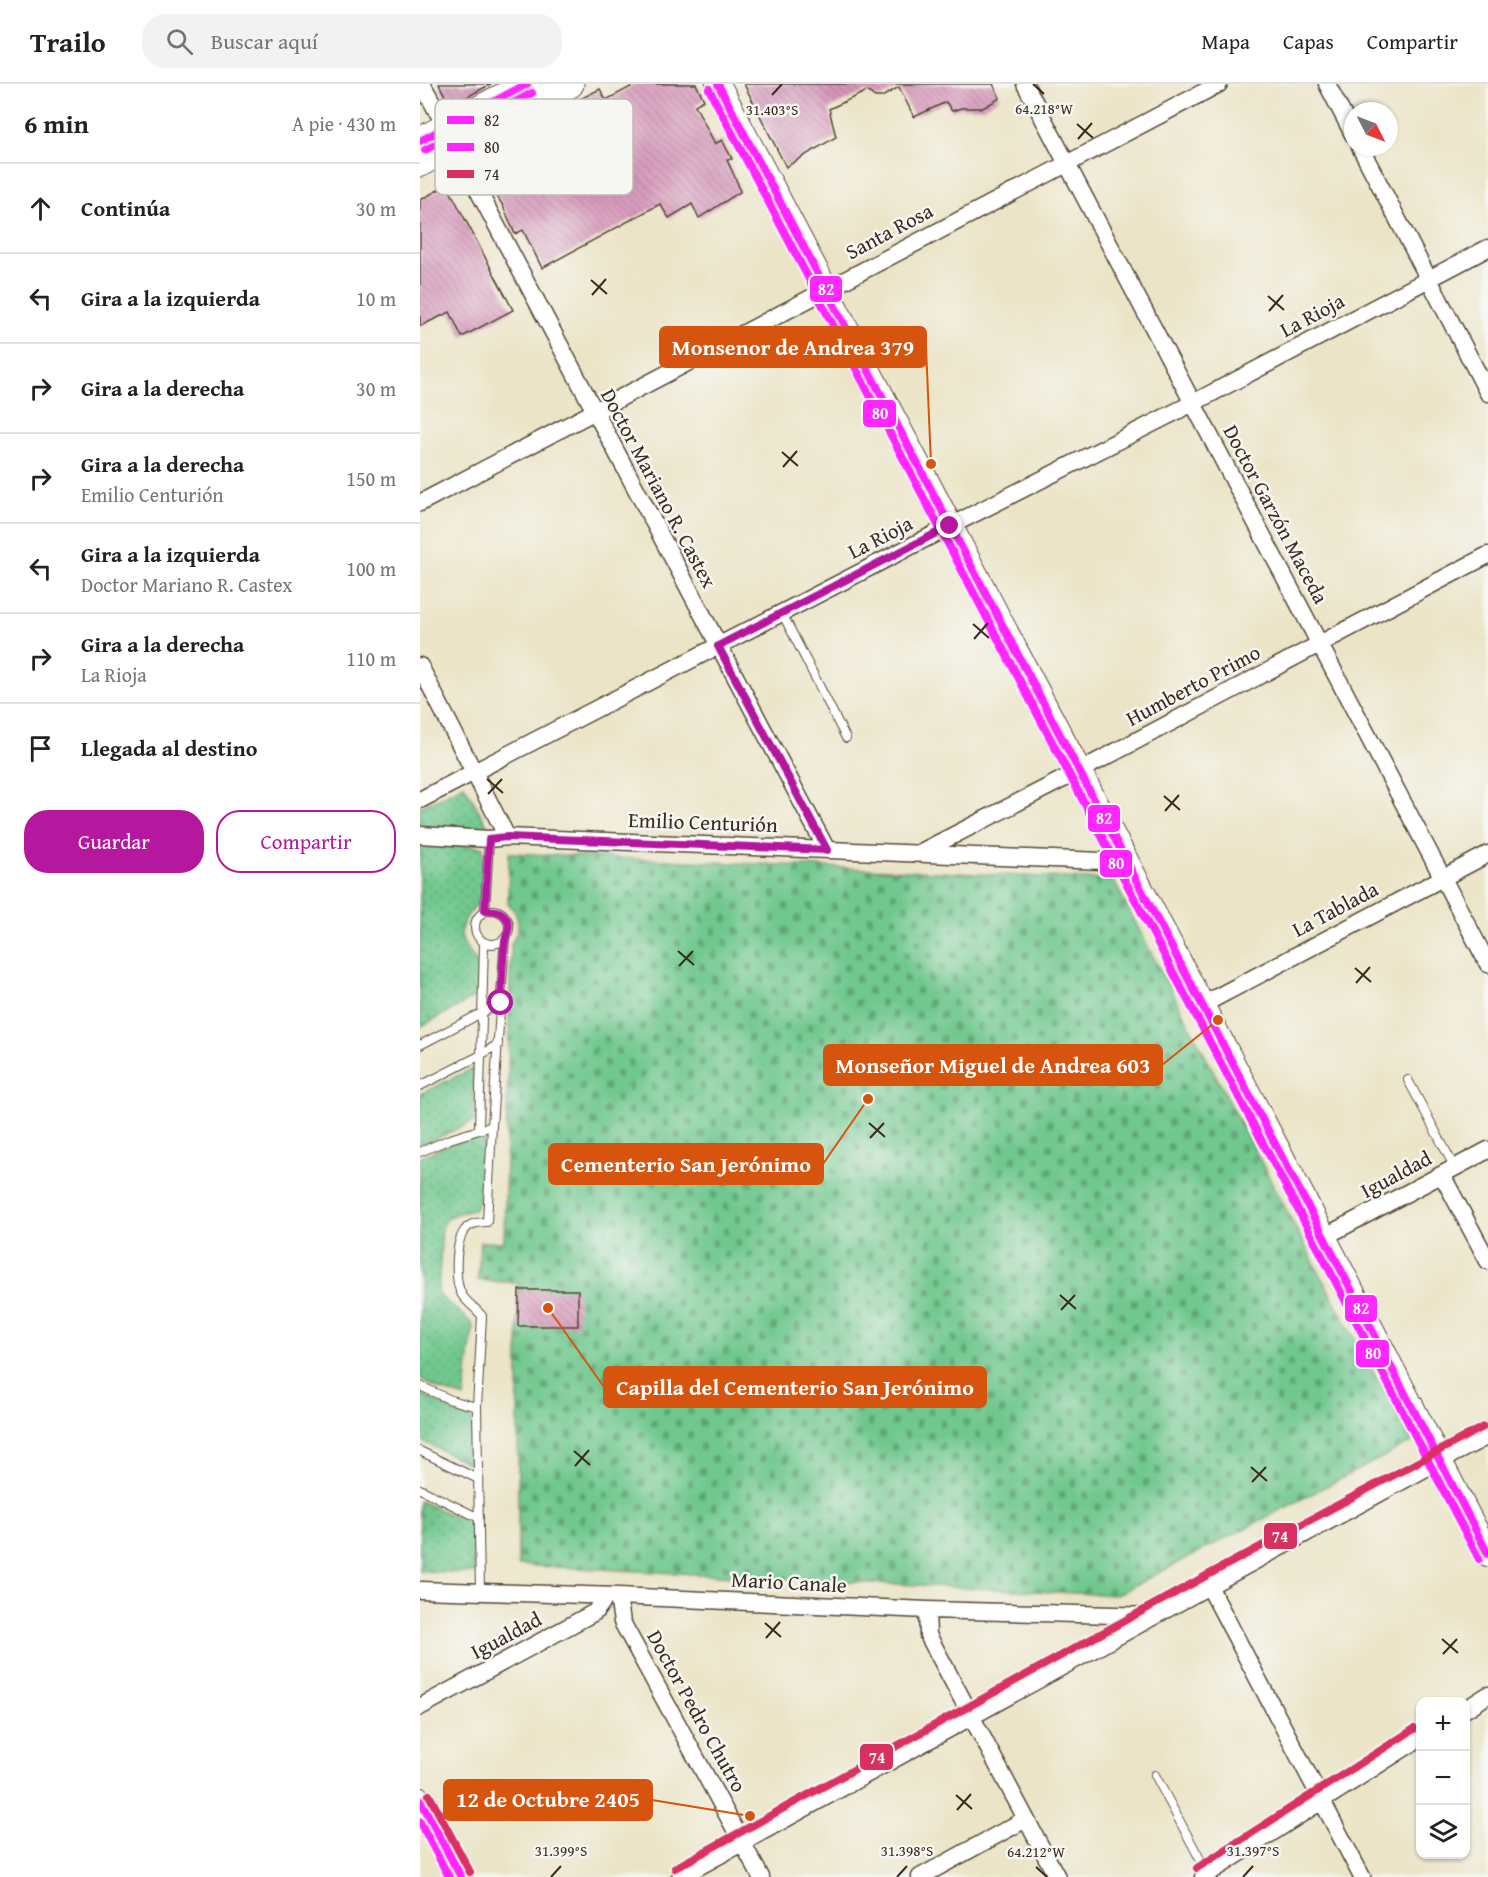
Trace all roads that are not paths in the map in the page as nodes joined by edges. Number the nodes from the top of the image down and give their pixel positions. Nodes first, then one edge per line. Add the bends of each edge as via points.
1 (422, 84) edge
2 (527, 84) edge
3 (570, 84) edge
4 (718, 84) edge
5 (1025, 84) edge
6 (1219, 84) edge
7 (1327, 84) edge
8 (505, 99) edge
9 (535, 99) edge
10 (435, 108) edge
11 (1344, 117) edge
12 (435, 138) edge
13 (420, 141) edge
14 (435, 150) edge
15 (1365, 156) edge
16 (420, 163) edge
17 (1067, 163) junction
18 (481, 195) edge
19 (1488, 248) edge
20 (1429, 279) junction
21 (825, 289) junction
22 (1488, 393) edge
23 (1193, 403) junction
24 (593, 412) junction
25 (420, 503) edge
26 (950, 526) junction
27 (1488, 555) edge
28 (782, 613) junction
29 (1319, 644) junction
30 (718, 646) junction
31 (420, 666) edge
32 (846, 738) dead end
33 (1079, 771) junction
34 (474, 772) junction
35 (420, 800) edge
36 (420, 836) edge
37 (507, 837) junction
38 (489, 839) junction
39 (827, 850) junction
40 (918, 854) junction
41 (1488, 854) edge
42 (1127, 862) junction
43 (1443, 878) junction
44 (485, 911) junction
45 (506, 938) junction
46 (484, 943) junction
47 (1488, 964) edge
48 (501, 1003) junction
49 (1202, 1005) junction
50 (482, 1014) junction
51 (498, 1044) junction
52 (420, 1045) edge
53 (481, 1055) junction
54 (1408, 1080) dead end
55 (420, 1086) edge
56 (492, 1126) junction
57 (479, 1129) junction
58 (1488, 1150) edge
59 (420, 1152) edge
60 (1448, 1171) junction
61 (1324, 1237) junction
62 (1488, 1261) edge
63 (420, 1386) edge
64 (477, 1407) junction
65 (1488, 1436) edge
66 (420, 1451) edge
67 (1439, 1461) junction
68 (478, 1479) junction
69 (420, 1489) edge
70 (479, 1518) junction
71 (1488, 1554) edge
72 (1209, 1586) junction
73 (420, 1590) edge
74 (480, 1592) junction
75 (613, 1596) junction
76 (927, 1610) junction
77 (1155, 1616) junction
78 (1488, 1695) edge
79 (1470, 1706) edge
80 (420, 1707) edge
81 (970, 1717) junction
82 (1416, 1740) edge
83 (1155, 1775) dead end
84 (420, 1800) edge
85 (1321, 1801) junction
86 (1026, 1819) junction
87 (744, 1843) junction
88 (1206, 1875) edge
89 (461, 1877) edge
90 (680, 1877) edge
91 (761, 1877) edge
92 (920, 1877) edge
93 (1057, 1877) edge
94 (1362, 1877) edge

1 - 10 street, Doctor Mariano R. Castex
2 - 8 main road
3 - 9 main road
4 - 21 main road
5 - 17 street, Doctor Garzón Maceda
6 - 17 street, Santa Rosa
7 - 11 street
12 - 13 main road
14 - 16 main road
15 - 20 street
17 - 21 street, Santa Rosa
17 - 23 street, Doctor Garzón Maceda
18 - 24 street, Doctor Mariano R. Castex
19 - 20 street, La Rioja
20 - 22 street
20 - 23 street, La Rioja
21 - 24 street, Santa Rosa
21 - 26 main road
23 - 26 street, La Rioja
23 - 29 street, Doctor Garzón Maceda
24 - 25 street, Santa Rosa
24 - 30 street, Doctor Mariano R. Castex
26 - 28 street, La Rioja
26 - 33 main road
27 - 29 street, Humberto Primo
28 - 30 street, La Rioja
28 - 32 lane
29 - 33 street, Humberto Primo
29 - 43 street, Doctor Garzón Maceda
30 - 34 street, La Rioja
30 - 39 street, Doctor Mariano R. Castex
31 - 34 street
33 - 40 street, Humberto Primo
33 - 42 main road
34 - 35 street, La Rioja
34 - 37 street
36 - 38 street, Emilio Centurión
37 - 38 street, Emilio Centurión
37 - 39 street, Emilio Centurión
38 - 44 lane
39 - 40 street, Emilio Centurión
40 - 42 street, Emilio Centurión
41 - 43 street, La Tablada
42 - 49 main road
43 - 47 street, Doctor Garzón Maceda
43 - 49 street, La Tablada
44 - 45 lane via 496,910 506,916
44 - 46 lane via 477,918 474,929
45 - 46 lane via 496,944
45 - 48 lane
46 - 50 lane
48 - 50 lane
48 - 51 lane
49 - 61 main road
50 - 52 lane
50 - 53 lane
51 - 53 lane
51 - 56 lane
53 - 55 lane
53 - 57 lane
54 - 60 lane
56 - 57 lane
56 - 64 lane via 486,1221 463,1231 457,1277 461,1295 482,1316
57 - 59 lane
58 - 60 street, Igualdad
60 - 61 street, Igualdad
60 - 62 street
61 - 67 main road
63 - 64 lane
64 - 68 lane
65 - 67 street
66 - 68 lane
67 - 71 main road
67 - 72 street
68 - 70 lane
69 - 70 lane
70 - 74 lane
72 - 77 street
72 - 85 street
73 - 74 street, Mario Canale
74 - 75 street, Mario Canale
75 - 76 street, Mario Canale
75 - 80 street, Igualdad via 595,1612
75 - 87 street, Doctor Pedro Chutro via 622,1622
76 - 77 street, Mario Canale
76 - 81 street via 928,1635
77 - 81 street
78 - 79 street
81 - 86 street
81 - 87 street
82 - 85 street
83 - 88 lane
84 - 89 main road
85 - 88 street
85 - 94 street
86 - 92 street
86 - 93 street
87 - 90 street
87 - 91 street, Doctor Pedro Chutro

